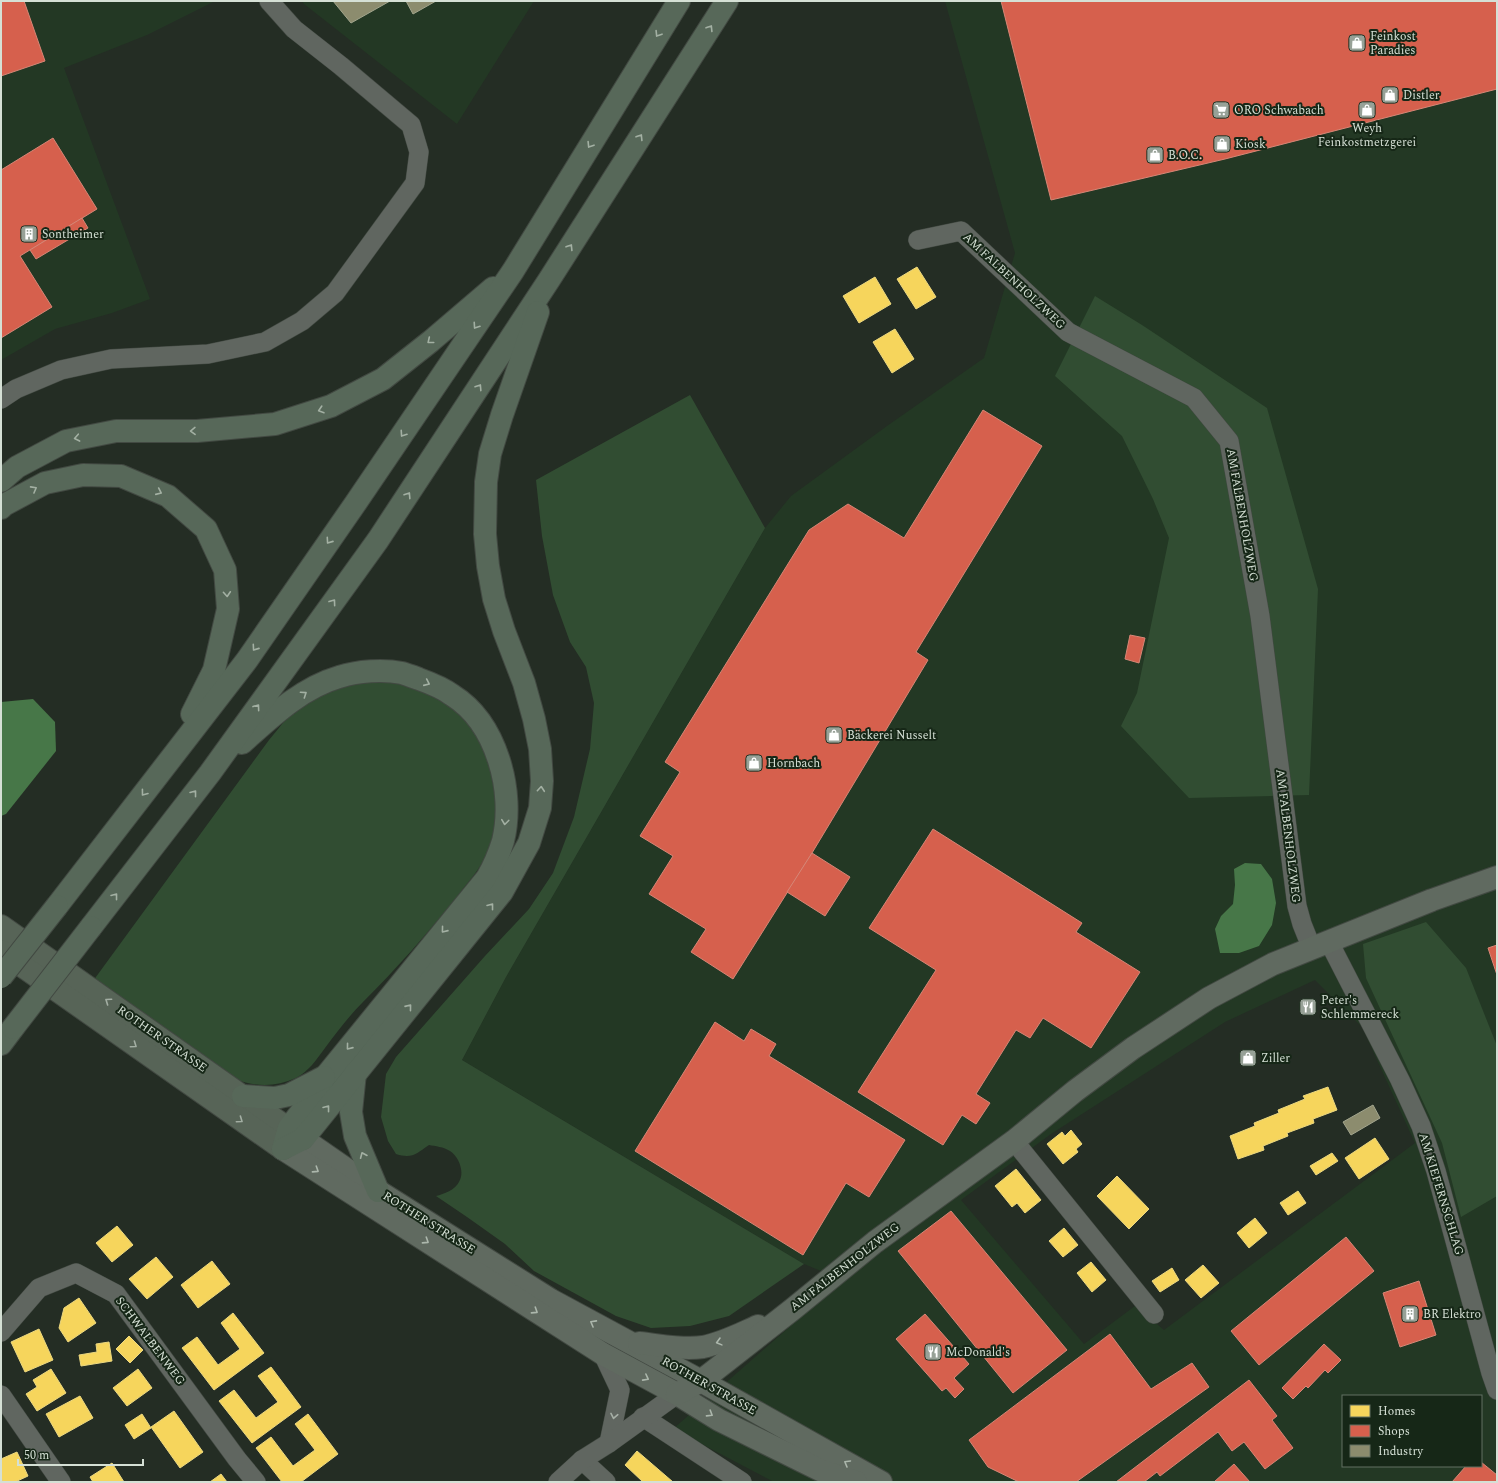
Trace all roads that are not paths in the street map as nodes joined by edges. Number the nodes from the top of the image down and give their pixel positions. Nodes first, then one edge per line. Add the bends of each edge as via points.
1 (269, 1) edge
2 (679, 1) edge
3 (727, 1) edge
4 (918, 240) dead end
5 (513, 271) junction
6 (549, 280) junction
7 (1, 399) edge
8 (1, 481) edge
9 (1, 508) edge
10 (167, 762) junction
11 (210, 773) junction
12 (1497, 877) edge
13 (1, 926) edge
14 (1320, 946) junction
15 (1, 951) edge
16 (1, 977) edge
17 (7, 1036) edge
18 (355, 1073) junction
19 (325, 1077) junction
20 (243, 1096) junction
21 (296, 1134) junction
22 (1014, 1141) junction
23 (283, 1149) junction
24 (378, 1191) junction
25 (793, 1309) junction
26 (1154, 1314) dead end
27 (1, 1332) edge
28 (628, 1342) junction
29 (603, 1354) junction
30 (701, 1381) junction
31 (1497, 1390) edge
32 (677, 1394) junction
33 (1, 1395) edge
34 (643, 1417) junction
35 (609, 1443) junction
36 (582, 1460) junction
37 (61, 1482) edge
38 (256, 1482) edge
39 (558, 1482) edge
40 (606, 1482) edge
41 (742, 1482) edge
42 (856, 1482) edge
43 (881, 1482) edge

1 - 7 street via 294,29 411,125 419,152 415,183 335,293 302,322 265,342 208,354 111,359 61,370
2 -> 5 highway
6 -> 3 highway
4 - 14 street, AM FALBENHOLZWEG via 961,231 1068,332 1194,398 1229,441 1260,616 1297,906
5 -> 8 highway via 383,379 331,406 275,424 197,431 116,431 66,441 17,467
5 -> 10 highway via 246,660
11 -> 6 highway via 378,540
18 -> 6 highway via 502,892 529,843 540,808 540,749 524,683 494,599 485,526 486,482 490,454
9 -> 10 highway via 45,483 83,475 121,476 168,496 206,529 225,570 228,609 214,670
10 -> 16 highway, bridge
17 -> 11 highway, bridge
11 -> 19 highway via 279,710 309,690 339,677 372,671 401,673 426,681 453,695 471,711 488,735 500,762 506,788 507,812 497,860 487,878
12 - 14 main road, AM FALBENHOLZWEG via 1432,900
20 -> 13 main road, ROTHER STRASSE
14 - 22 main road, AM FALBENHOLZWEG via 1273,964 1209,998 1133,1048
14 - 31 street, AM KIEFERNSCHLAG via 1400,1080 1421,1126
15 -> 23 main road, ROTHER STRASSE
21 -> 18 highway
24 -> 18 highway via 355,1136 351,1112
19 - 20 highway via 289,1095 274,1098
19 - 21 highway via 305,1107
20 - 21 main road, ROTHER STRASSE
21 - 23 highway
21 - 24 main road, ROTHER STRASSE
22 - 25 main road, AM FALBENHOLZWEG via 875,1242
22 - 26 street
23 -> 29 main road, ROTHER STRASSE
28 -> 24 main road, ROTHER STRASSE via 551,1300
25 -> 28 main road via 728,1340 703,1347 677,1348
25 - 30 main road, AM FALBENHOLZWEG
27 - 38 street, SCHWALBENWEG via 39,1288 76,1273 116,1294
28 - 30 main road, ROTHER STRASSE
29 -> 32 main road, ROTHER STRASSE
29 -> 35 street via 620,1390
30 - 32 main road, AM FALBENHOLZWEG
43 -> 30 main road, ROTHER STRASSE
32 - 34 street
32 -> 42 main road, ROTHER STRASSE via 719,1420 822,1471
33 - 37 street
34 - 35 street
34 - 41 street
35 - 36 street
36 - 39 street
36 - 40 street

